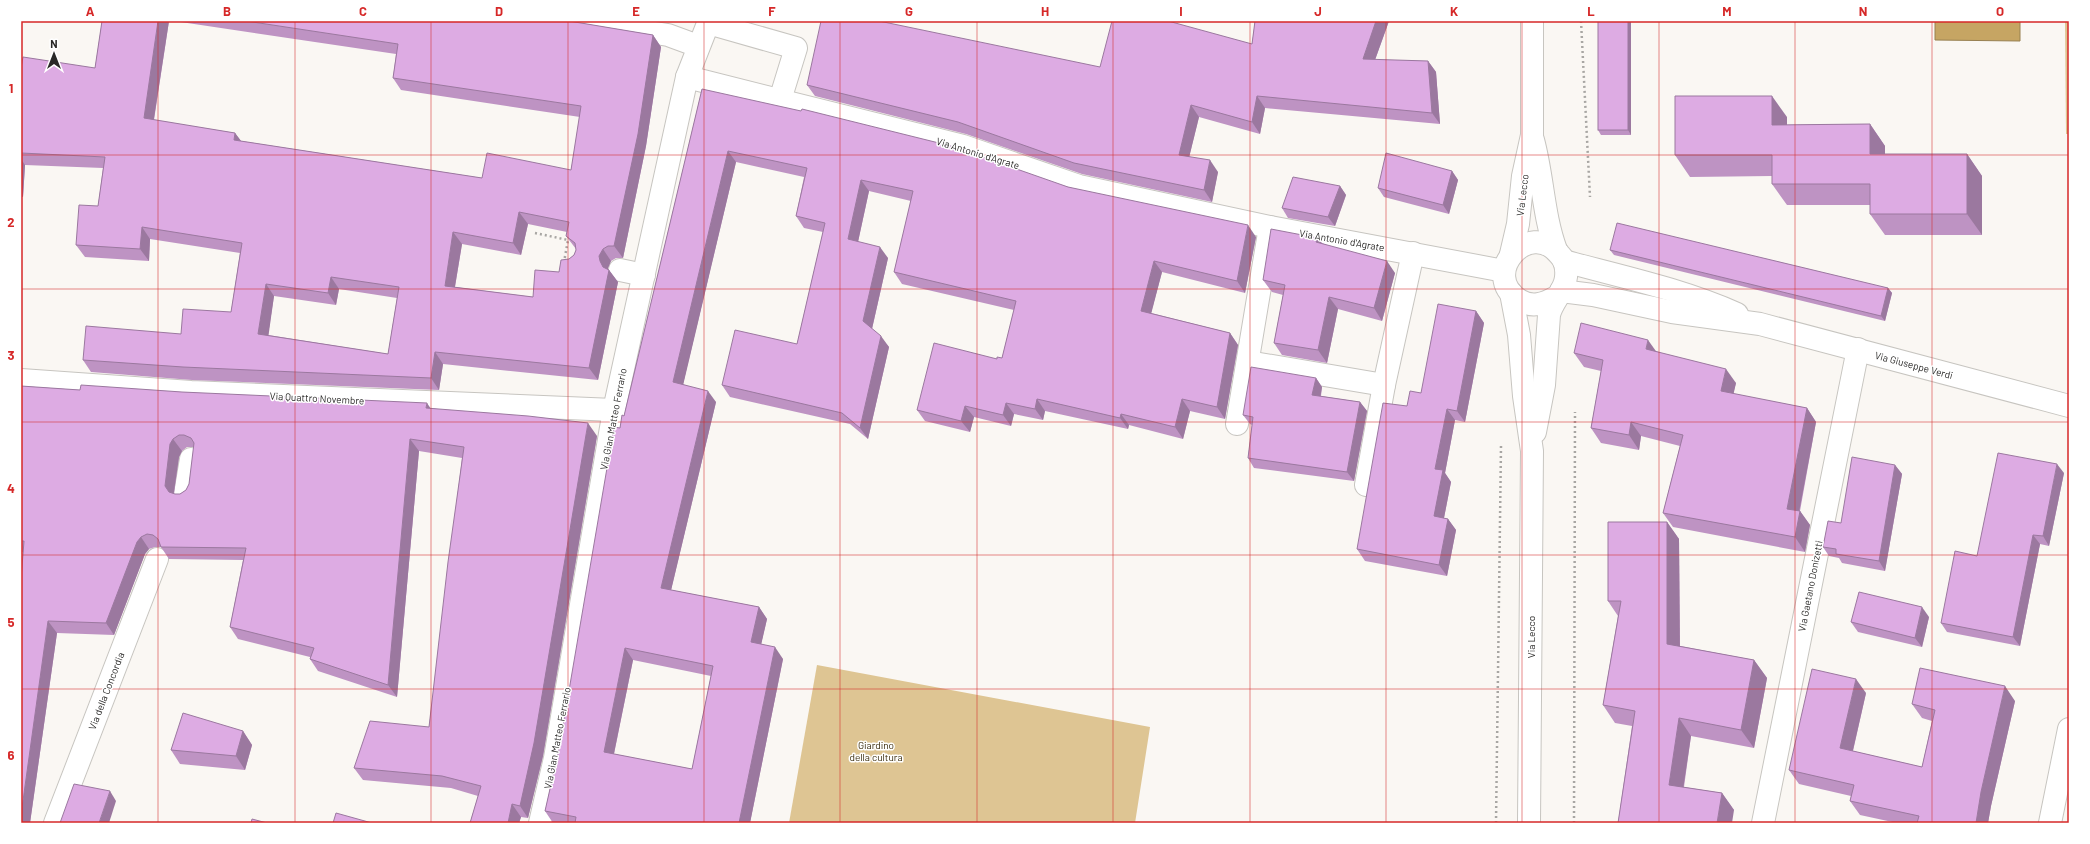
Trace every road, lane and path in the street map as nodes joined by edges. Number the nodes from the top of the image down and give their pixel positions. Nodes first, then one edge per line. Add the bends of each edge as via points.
1 (580, 21) edge
2 (1532, 21) edge
3 (1581, 21) edge
4 (708, 22) edge
5 (698, 46) junction
6 (687, 77) junction
7 (780, 100) junction
8 (1532, 135) junction
9 (1590, 197) dead end
10 (1270, 227) junction
11 (535, 233) edge
12 (1413, 253) junction
13 (1560, 256) junction
14 (1508, 263) junction
15 (564, 265) edge
16 (620, 270) dead end
17 (644, 275) junction
18 (1511, 293) junction
19 (1559, 294) junction
20 (1760, 324) junction
21 (1858, 349) junction
22 (1248, 362) junction
23 (21, 380) edge
24 (1384, 385) junction
25 (2069, 406) edge
26 (614, 410) junction
27 (1575, 412) dead end
28 (1237, 424) dead end
29 (1501, 444) dead end
30 (1532, 451) junction
31 (190, 459) edge
32 (1366, 485) dead end
33 (185, 494) edge
34 (156, 559) edge
35 (2069, 729) edge
36 (55, 823) edge
37 (540, 823) edge
38 (1496, 823) edge
39 (1529, 823) edge
40 (1574, 823) edge
41 (1762, 823) edge
42 (2050, 823) edge

1 - 5 street via 668,35
2 - 8 street, Via Lecco
3 - 9 path
4 - 5 street, Via Gian Matteo Ferrario
4 - 7 street via 796,48
5 - 6 street, Via Gian Matteo Ferrario
6 - 7 street, Via Antonio d'Agrate
6 - 17 street, Via Gian Matteo Ferrario
7 - 10 street, Via Antonio d'Agrate via 963,146 1079,186
8 - 13 street, Via Lecco via 1542,177 1546,218
8 - 14 street, Via Lecco via 1525,164 1518,224
10 - 12 street, Via Antonio d'Agrate
10 - 22 street
11 - 15 path via 568,240
12 - 14 street, Via Antonio d'Agrate
12 - 24 street
13 - 14 street via 1546,245 1534,242 1522,246
13 - 19 street, Via Lecco via 1566,277
13 - 20 street, Via Giuseppe Verdi via 1693,297
14 - 18 street, Via Lecco via 1506,283
16 - 17 street
17 - 26 street, Via Gian Matteo Ferrario
18 - 19 street via 1531,304 1544,303
18 - 30 street, Via Lecco via 1519,335
19 - 20 street, Via Giuseppe Verdi via 1593,295 1692,316
19 - 30 street, Via Lecco via 1549,315 1544,385
20 - 21 street, Via Giuseppe Verdi
21 - 25 street, Via Giuseppe Verdi
21 - 41 street, Via Gaetano Donizetti
22 - 24 street
22 - 28 street
23 - 26 street, Via Quattro Novembre via 191,401
24 - 32 street
26 - 37 street, Via Gian Matteo Ferrario via 555,758
27 - 40 path
29 - 38 path
30 - 39 street, Via Lecco
31 - 33 street
34 - 36 street, Via della Concordia
35 - 42 street

